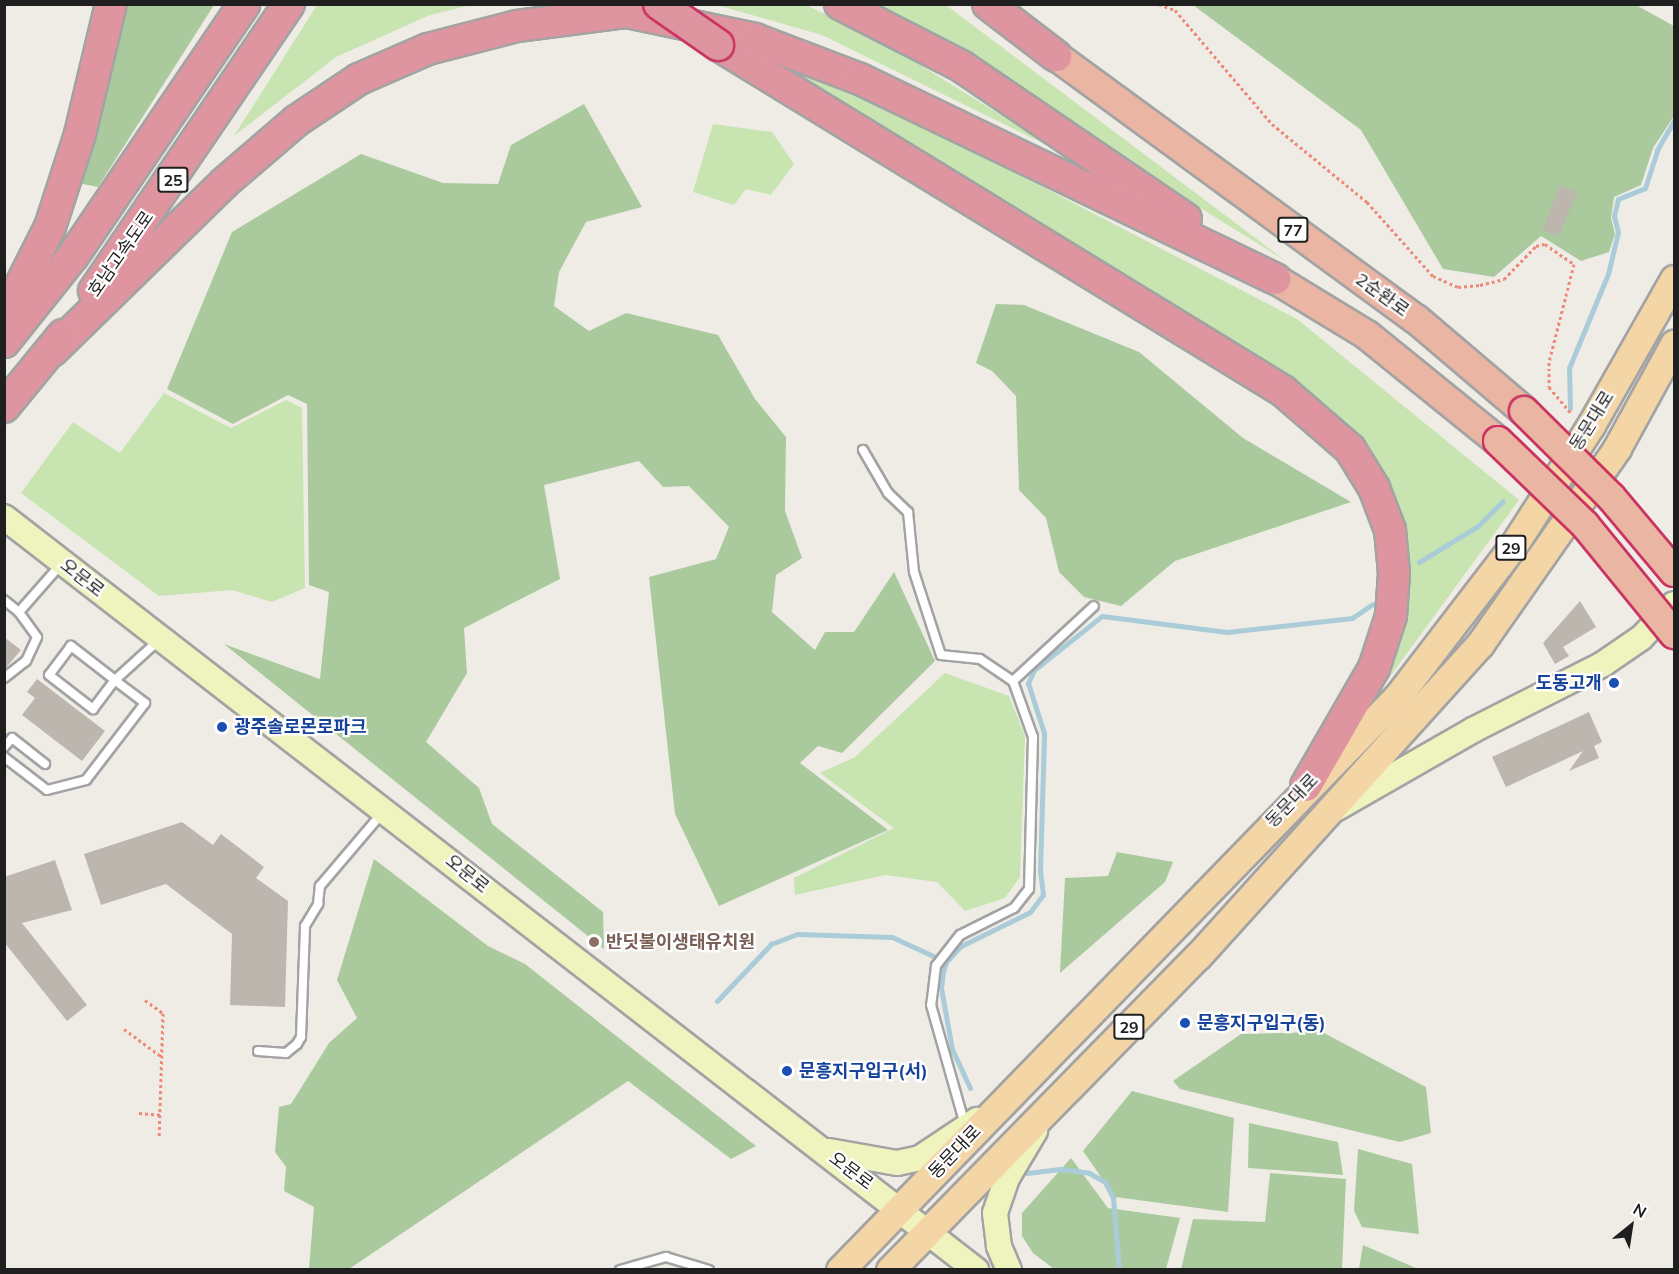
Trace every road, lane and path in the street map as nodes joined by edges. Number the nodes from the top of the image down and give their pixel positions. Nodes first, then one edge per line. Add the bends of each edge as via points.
1 (111, 4) edge
2 (244, 4) edge
3 (289, 4) edge
4 (659, 4) edge
5 (840, 4) edge
6 (988, 4) edge
7 (1008, 4) edge
8 (1159, 4) edge
9 (1056, 56) junction
10 (1275, 279) junction
11 (1674, 279) edge
12 (4, 318) edge
13 (4, 342) edge
14 (1674, 344) edge
15 (52, 351) junction
16 (4, 407) edge
17 (1587, 431) junction
18 (864, 450) dead end
19 (4, 517) edge
20 (62, 562) junction
21 (1674, 572) edge
22 (4, 600) edge
23 (1674, 604) edge
24 (1094, 606) dead end
25 (19, 612) junction
26 (1674, 634) edge
27 (161, 639) junction
28 (4, 678) edge
29 (115, 680) junction
30 (1013, 681) junction
31 (4, 747) edge
32 (4, 757) edge
33 (45, 764) dead end
34 (1306, 786) junction
35 (385, 809) junction
36 (1322, 816) junction
37 (145, 1000) dead end
38 (124, 1029) dead end
39 (258, 1052) dead end
40 (162, 1057) junction
41 (1005, 1101) junction
42 (139, 1113) dead end
43 (1044, 1114) junction
44 (160, 1115) junction
45 (966, 1127) junction
46 (159, 1138) dead end
47 (824, 1150) junction
48 (900, 1208) junction
49 (929, 1231) junction
50 (620, 1269) edge
51 (708, 1269) edge
52 (840, 1269) edge
53 (890, 1269) edge
54 (976, 1269) edge
55 (1010, 1269) edge

1 - 12 highway via 80,135 50,227
2 - 13 highway, 25 via 73,256
3 - 15 highway, 호남고속도로 / 25 via 185,162
4 - 34 highway, bridge via 718,45 1283,391 1350,449 1374,488 1390,530 1394,573 1391,616 1374,668
5 - 10 highway via 961,66
6 - 9 highway
7 - 9 highway
8 - 17 path via 1175,10 1272,124 1367,202 1433,276 1458,287 1504,279 1536,246 1545,244 1574,264 1549,362 1549,387
9 - 21 highway, 2순환로 / 77, bridge via 1416,320 1524,411 1611,497
10 - 15 highway via 860,79 755,39 627,12 518,26 428,49 359,79 296,121 224,183
10 - 26 highway, bridge via 1367,335 1498,441 1585,525
11 - 17 main road, 동문대로 / 29
14 - 36 main road, 동문대로 / 29 via 1617,448 1480,644
15 - 16 highway, 호남고속도로 / 25
17 - 34 main road, 동문대로 / 29 via 1465,612 1398,696
18 - 30 lane via 888,493 908,512 914,572 941,656 980,659
19 - 20 main road, 오문로
20 - 25 lane
20 - 27 main road, 오문로
22 - 25 lane
23 - 36 main road, 동문대로 via 1641,638 1603,664 1473,730
24 - 30 lane
25 - 28 lane via 37,637 26,661
27 - 29 lane
27 - 35 main road, 오문로
29 - 29 lane via 93,709 49,675 71,646
29 - 32 lane via 145,703 86,780 47,790
30 - 45 lane via 1033,737 1029,889 1014,908 960,935 936,966 931,1005
31 - 33 lane via 12,738
34 - 41 main road, 동문대로 / 29
35 - 39 lane via 320,886 318,904 305,926 301,1037 286,1053
35 - 47 main road, 오문로 via 623,998
36 - 43 main road, 동문대로 / 29 via 1198,956
37 - 40 path via 163,1013
38 - 40 path
40 - 44 path
41 - 45 main road
41 - 48 main road, 동문대로 / 29
42 - 44 path
43 - 49 main road, 동문대로 / 29
43 - 55 main road via 1008,1178 995,1213 999,1246
44 - 46 path
45 - 47 main road via 920,1158 897,1163
47 - 48 main road, 오문로
48 - 49 main road, 오문로
48 - 52 main road, 동문대로 / 29
49 - 53 main road, 동문대로 / 29
49 - 54 main road, 오문로
50 - 51 lane via 666,1257

